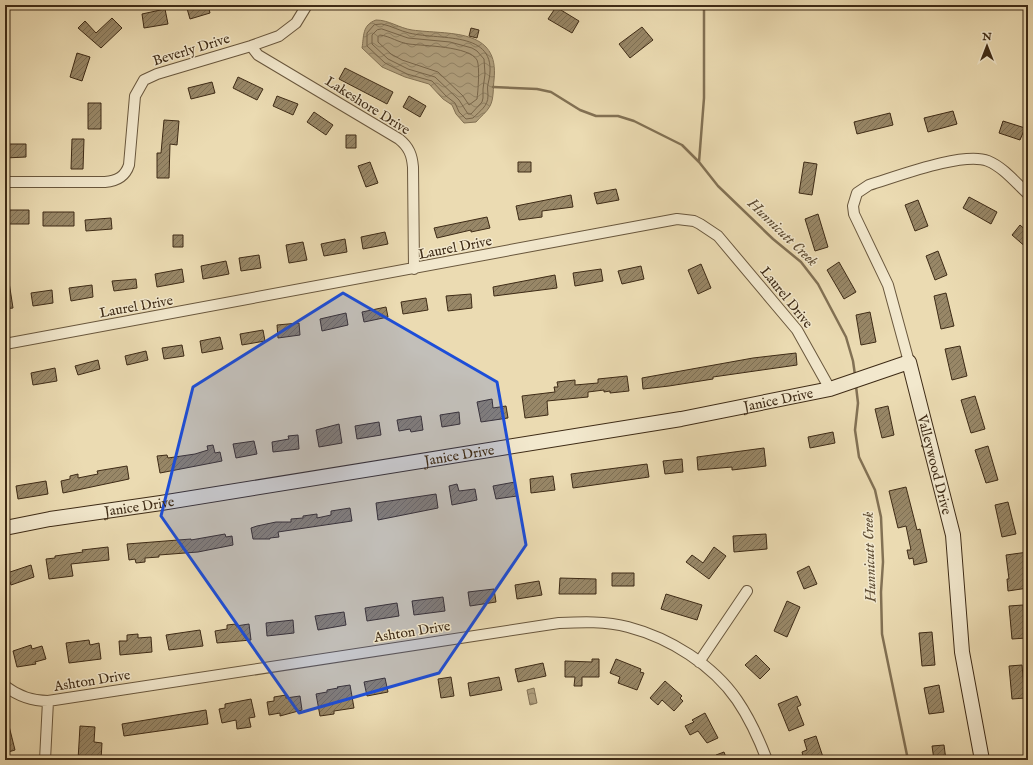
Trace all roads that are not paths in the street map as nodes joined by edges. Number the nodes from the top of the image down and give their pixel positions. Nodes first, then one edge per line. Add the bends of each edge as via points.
1 (307, 5) edge
2 (251, 46) junction
3 (5, 182) edge
4 (1028, 194) edge
5 (414, 269) junction
6 (5, 344) edge
7 (909, 362) junction
8 (830, 389) junction
9 (5, 528) edge
10 (747, 591) dead end
11 (699, 662) junction
12 (5, 686) edge
13 (48, 701) junction
14 (45, 760) edge
15 (767, 760) edge
16 (982, 760) edge

1 - 2 street, Beverly Drive via 288,30 270,40
2 - 3 street, Beverly Drive via 144,80 135,96 129,165 119,179 106,182
2 - 5 street, Lakeshore Drive via 258,56 399,139 408,147 413,167
4 - 7 street, Valleywood Drive via 999,168 975,158 957,160 869,185 857,193 853,206 854,214 888,285
5 - 6 street, Laurel Drive
5 - 8 street, Laurel Drive via 677,219 694,221 718,236 797,330
7 - 8 street, Janice Drive
7 - 16 street, Valleywood Drive via 954,535 962,652
8 - 9 street, Janice Drive via 715,413 593,434
10 - 11 street
11 - 13 street, Ashton Drive via 666,641 628,627 595,622 559,623
11 - 15 street, Ashton Drive via 720,679 737,700 758,737
12 - 13 street, Ashton Drive via 26,698
13 - 14 street

